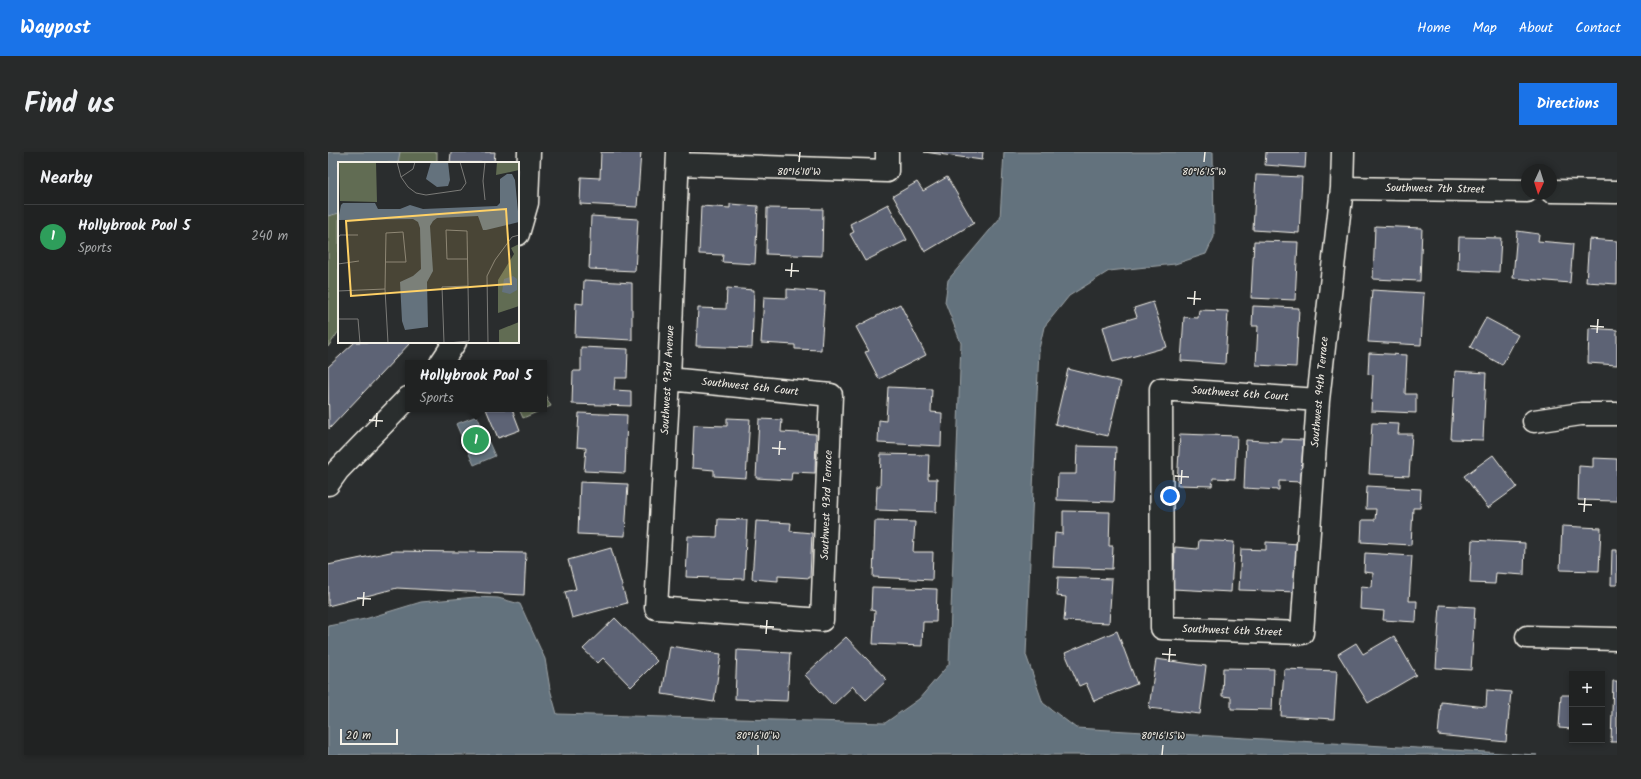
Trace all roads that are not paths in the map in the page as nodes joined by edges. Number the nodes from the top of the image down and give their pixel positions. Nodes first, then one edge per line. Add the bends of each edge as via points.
1 (529, 152) edge
2 (1343, 152) edge
3 (678, 158) edge
4 (887, 162) edge
5 (1342, 188) junction
6 (1521, 191) edge
7 (1557, 191) edge
8 (1617, 192) edge
9 (519, 231) edge
10 (454, 343) edge
11 (443, 360) edge
12 (669, 379) junction
13 (830, 395) joint
14 (1318, 400) junction
15 (405, 401) edge
16 (1617, 414) edge
17 (1534, 421) dead end
18 (328, 484) edge
19 (823, 616) joint
20 (1162, 628) joint
21 (1302, 633) joint
22 (1527, 636) dead end
23 (1617, 639) edge

1 - 9 street via 527,203
2 - 5 street, Southwest 94th Terrace
3 - 4 street
3 - 12 street, Southwest 93rd Avenue
5 - 6 street, Southwest 7th Street
5 - 14 street, Southwest 94th Terrace
7 - 8 street
10 - 11 street
12 - 13 street, Southwest 6th Court
12 - 19 street, Southwest 93rd Avenue via 656,608 822,620
13 - 19 street, Southwest 93rd Terrace
14 - 20 street, Southwest 6th Court via 1161,389
14 - 21 street, Southwest 94th Terrace
15 - 18 street via 338,470
16 - 17 street via 1581,414
20 - 21 street, Southwest 6th Street
22 - 23 street

